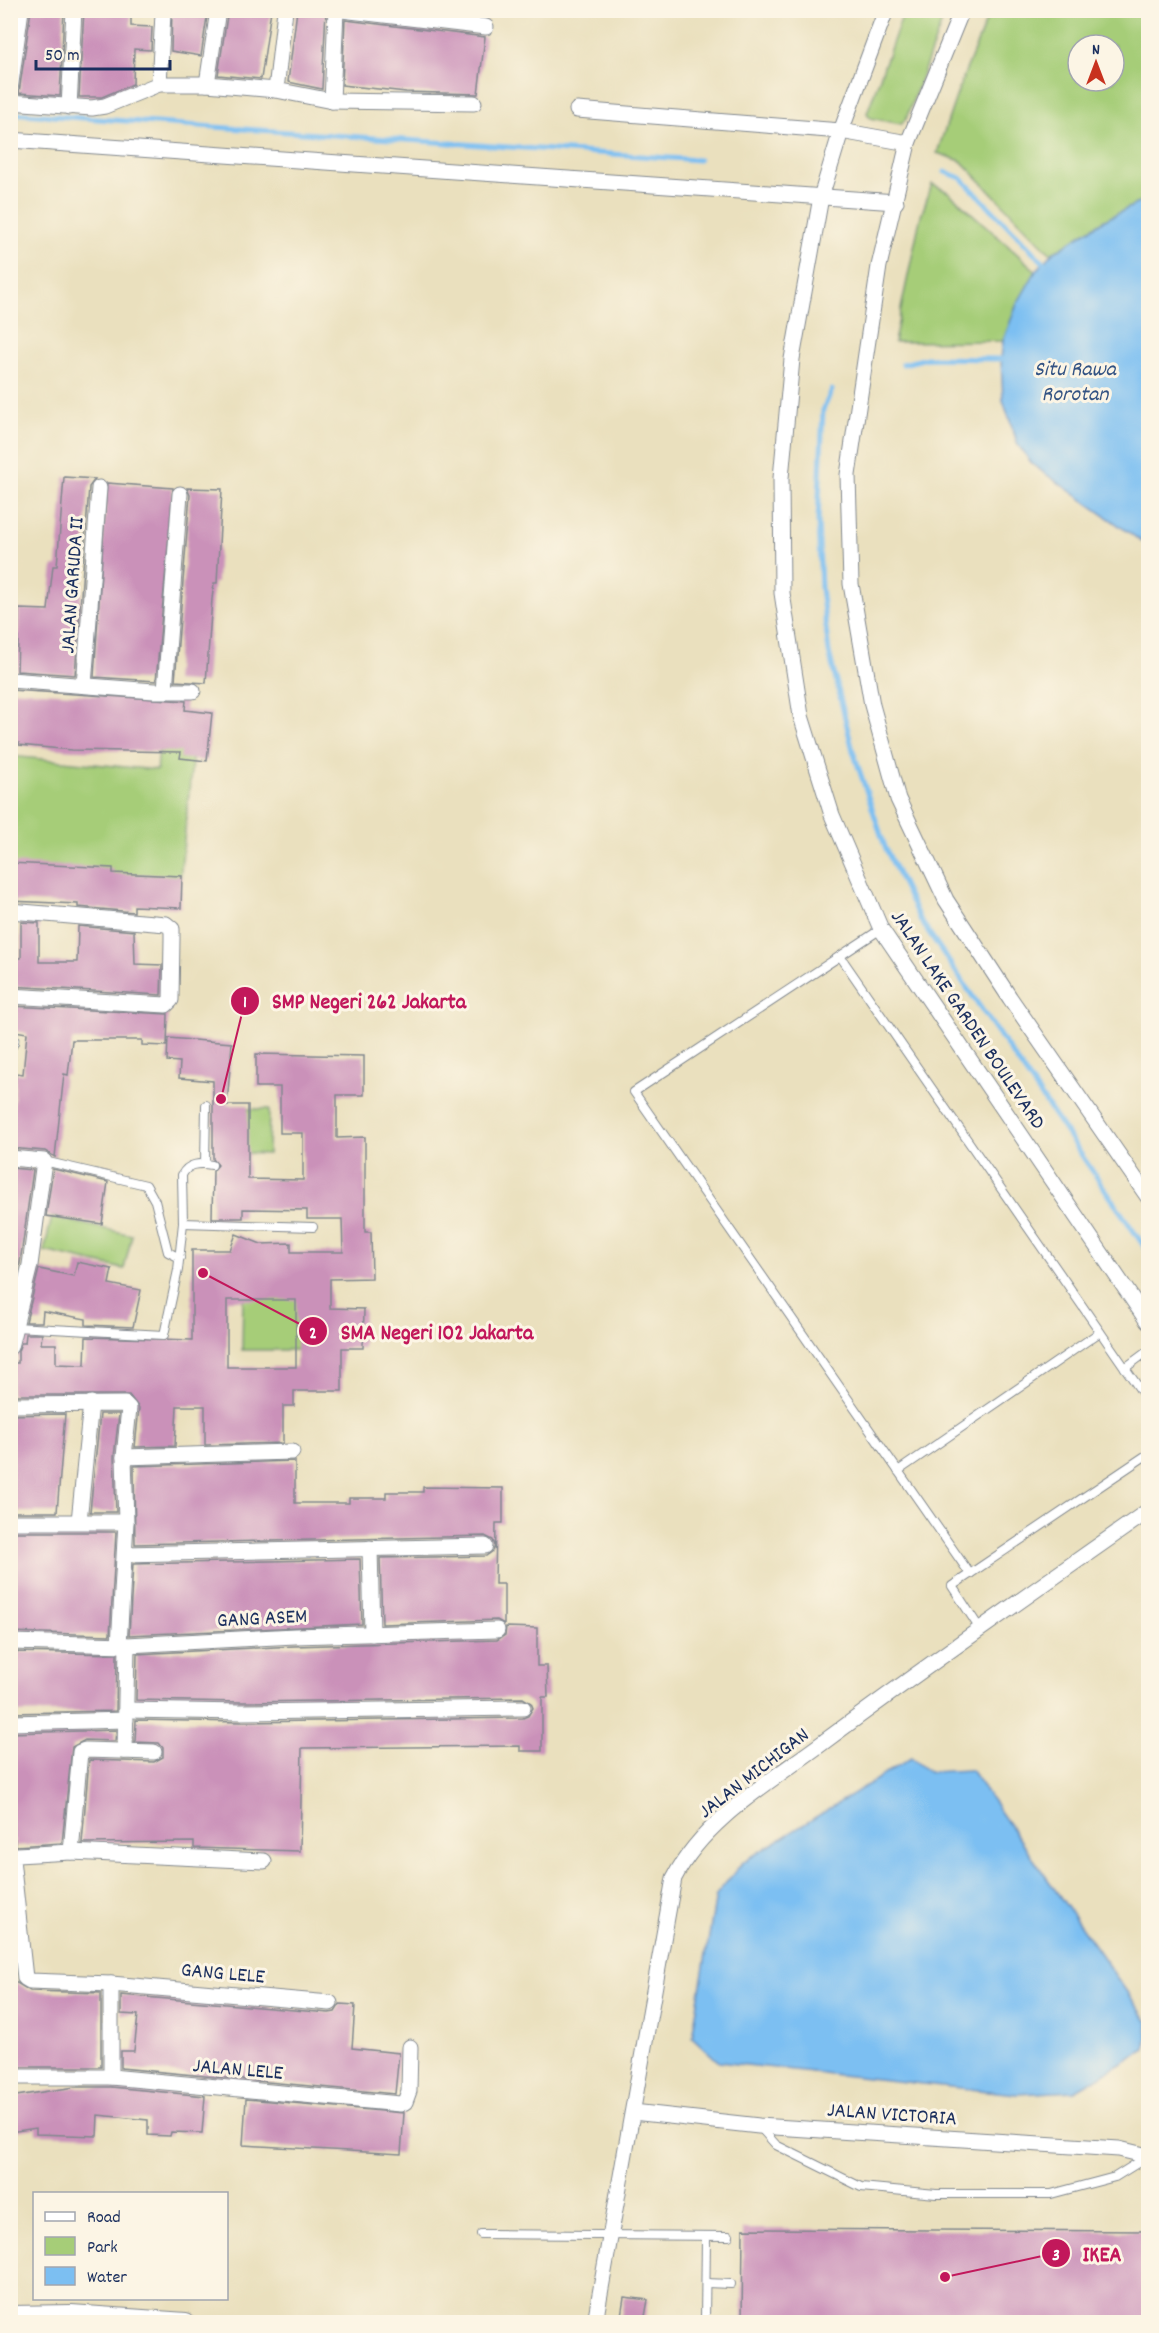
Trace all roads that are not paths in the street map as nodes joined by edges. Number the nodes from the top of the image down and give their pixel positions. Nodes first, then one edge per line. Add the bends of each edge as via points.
1 (21, 10) edge
2 (74, 10) edge
3 (218, 10) edge
4 (285, 10) edge
5 (336, 10) edge
6 (342, 10) edge
7 (886, 10) edge
8 (962, 10) edge
9 (163, 14) dead end
10 (486, 27) dead end
11 (159, 84) junction
12 (207, 84) junction
13 (10, 90) edge
14 (276, 90) junction
15 (332, 101) junction
16 (10, 102) edge
17 (474, 103) dead end
18 (69, 107) junction
19 (577, 110) dead end
20 (841, 131) junction
21 (10, 140) edge
22 (908, 143) junction
23 (821, 197) junction
24 (896, 202) junction
25 (99, 488) dead end
26 (180, 494) dead end
27 (10, 680) edge
28 (84, 685) junction
29 (165, 690) junction
30 (193, 691) dead end
31 (10, 911) edge
32 (881, 929) junction
33 (840, 956) junction
34 (10, 996) edge
35 (206, 1105) dead end
36 (10, 1158) edge
37 (44, 1161) junction
38 (1146, 1189) edge
39 (183, 1223) junction
40 (313, 1227) dead end
41 (180, 1258) junction
42 (1149, 1322) edge
43 (14, 1327) junction
44 (1100, 1332) junction
45 (10, 1347) edge
46 (1149, 1351) edge
47 (1125, 1368) junction
48 (1149, 1401) edge
49 (91, 1404) junction
50 (10, 1405) edge
51 (292, 1452) dead end
52 (1149, 1454) edge
53 (124, 1457) junction
54 (898, 1471) junction
55 (1149, 1511) edge
56 (78, 1521) junction
57 (10, 1522) edge
58 (126, 1522) junction
59 (484, 1546) dead end
60 (370, 1548) junction
61 (125, 1554) junction
62 (970, 1574) junction
63 (980, 1629) junction
64 (497, 1630) dead end
65 (372, 1634) junction
66 (10, 1641) edge
67 (123, 1645) junction
68 (523, 1708) dead end
69 (126, 1715) junction
70 (10, 1723) edge
71 (125, 1751) junction
72 (154, 1752) dead end
73 (71, 1851) junction
74 (264, 1861) dead end
75 (12, 1887) edge
76 (111, 1984) junction
77 (330, 2003) dead end
78 (410, 2047) dead end
79 (10, 2078) edge
80 (111, 2078) junction
81 (633, 2112) junction
82 (759, 2126) junction
83 (1149, 2156) edge
84 (481, 2234) dead end
85 (611, 2236) junction
86 (706, 2236) junction
87 (729, 2236) dead end
88 (706, 2283) junction
89 (730, 2284) dead end
90 (10, 2315) edge
91 (186, 2322) edge
92 (595, 2322) edge
93 (705, 2322) edge

1 - 13 street
2 - 18 street
3 - 12 street
4 - 14 street
5 - 15 street
6 - 10 street
7 - 20 street, JALAN LAKE GARDEN BOULEVARD
8 - 22 street
9 - 11 street
11 - 12 street
11 - 18 street via 105,106
12 - 14 street
14 - 15 street
15 - 17 street
16 - 18 street
19 - 20 street
20 - 22 street
20 - 23 street, JALAN LAKE GARDEN BOULEVARD
21 - 23 street
22 - 24 street
23 - 24 street
23 - 32 street, JALAN LAKE GARDEN BOULEVARD via 791,370 781,478 782,593 801,716 832,814
24 - 38 street via 879,266 848,475 851,584 872,705 898,799 946,900 1010,998
25 - 28 street, JALAN GARUDA II
26 - 29 street
27 - 28 street, JALAN GARUDA II
28 - 29 street, JALAN GARUDA II
29 - 30 street, JALAN GARUDA II
31 - 34 street via 166,924 172,928 172,939 171,1000 166,1005
32 - 33 lane
32 - 42 street, JALAN LAKE GARDEN BOULEVARD
33 - 44 lane
33 - 54 lane via 634,1092
35 - 39 lane via 208,1165 188,1167 181,1181
36 - 37 street
37 - 41 lane via 146,1185 155,1201 168,1252
37 - 43 street via 30,1265
39 - 40 lane
39 - 41 lane
41 - 43 lane via 165,1334
43 - 45 street
44 - 47 lane
44 - 54 lane
46 - 47 lane
47 - 48 lane
49 - 50 street
49 - 53 street via 125,1404 129,1408
49 - 56 street
51 - 53 street
52 - 62 lane
53 - 58 street
54 - 62 lane
55 - 63 street, JALAN MICHIGAN
56 - 57 street
56 - 58 street
58 - 61 street
59 - 60 street
60 - 61 street
60 - 65 street
61 - 67 street
62 - 63 lane via 952,1586
63 - 81 street, JALAN MICHIGAN via 722,1818 684,1859 675,1878
64 - 65 street, GANG ASEM
65 - 67 street, GANG ASEM
66 - 67 street, GANG ASEM
67 - 69 street
68 - 69 street
69 - 70 street
69 - 71 street
71 - 72 street
71 - 73 street via 80,1752
73 - 74 street
73 - 75 street via 14,1856
75 - 76 street, GANG LELE via 25,1978
76 - 77 street, GANG LELE
76 - 80 street
78 - 80 street, JALAN LELE via 409,2091 400,2104
79 - 80 street, JALAN LELE
81 - 82 street, JALAN VICTORIA
81 - 85 street, JALAN MICHIGAN
82 - 83 street, JALAN VICTORIA via 1119,2149
82 - 83 lane via 776,2145 861,2187 936,2194 1051,2194 1116,2177
84 - 85 lane
85 - 86 lane
85 - 92 street, JALAN MICHIGAN
86 - 87 lane
86 - 88 lane
88 - 89 lane
88 - 93 lane
90 - 91 street via 71,2314

